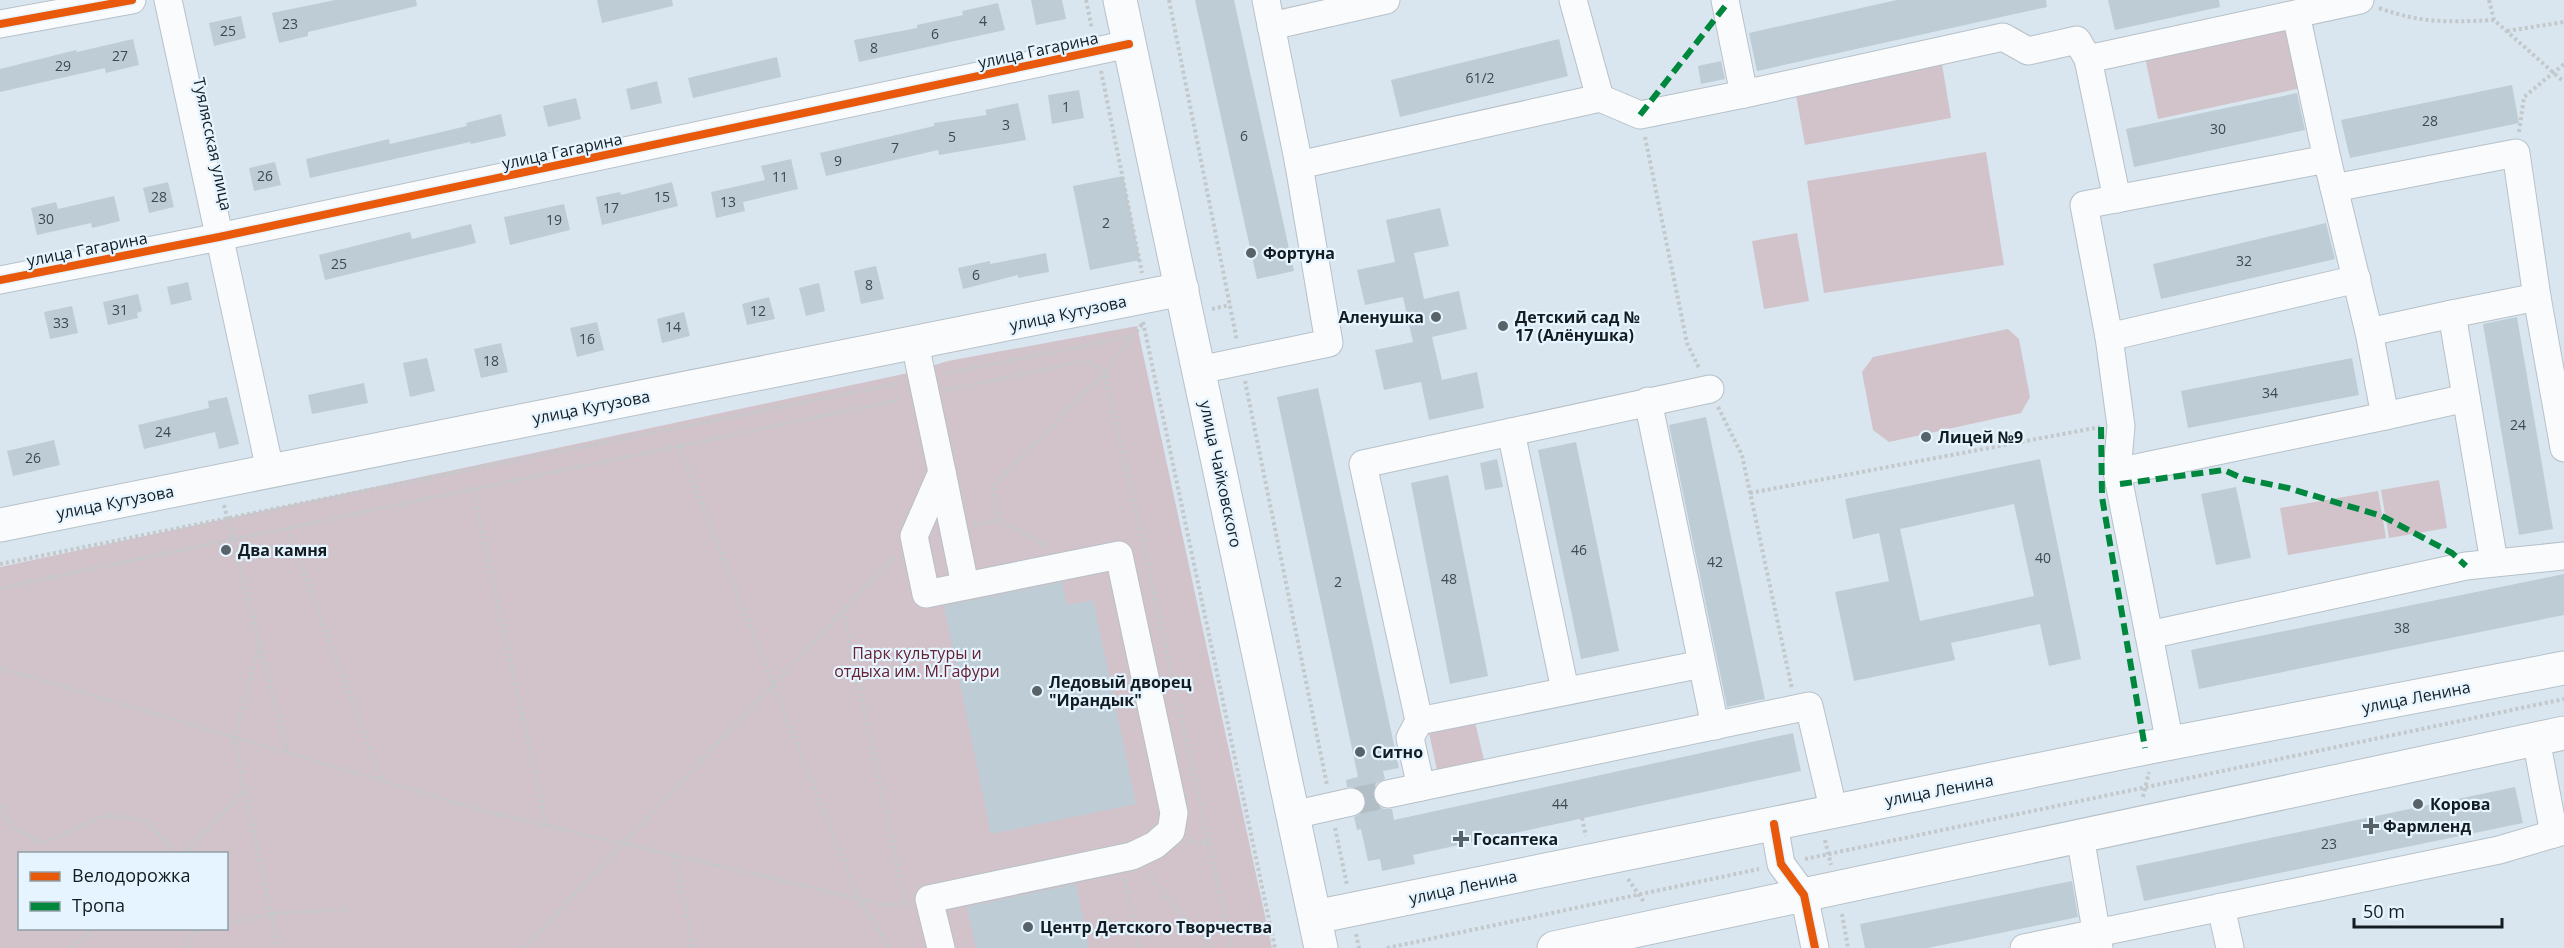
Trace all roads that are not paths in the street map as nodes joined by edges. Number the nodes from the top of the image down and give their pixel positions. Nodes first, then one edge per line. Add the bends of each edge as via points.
1 (132, 0) edge
2 (168, 0) edge
3 (1120, 0) edge
4 (1266, 0) edge
5 (1386, 0) edge
6 (1573, 0) edge
7 (1725, 0) edge
8 (2358, 0) edge
9 (2296, 14) junction
10 (0, 24) edge
11 (1271, 27) junction
12 (1129, 44) junction
13 (2088, 59) junction
14 (1744, 94) junction
15 (1600, 98) junction
16 (2327, 159) junction
17 (1299, 165) junction
18 (2334, 188) junction
19 (2117, 199) junction
20 (219, 237) junction
21 (2357, 279) junction
22 (0, 280) edge
23 (1182, 289) junction
24 (2537, 297) junction
25 (2452, 314) junction
26 (2369, 332) junction
27 (2109, 337) junction
28 (915, 344) junction
29 (1199, 370) junction
30 (1710, 389) road end
31 (2466, 398) junction
32 (1648, 401) junction
33 (2385, 416) junction
34 (1511, 432) junction
35 (2564, 448) edge
36 (270, 470) junction
37 (942, 472) junction
38 (2117, 472) junction
39 (0, 525) edge
40 (2564, 556) edge
41 (2494, 562) junction
42 (965, 585) junction
43 (2149, 635) junction
44 (1702, 664) junction
45 (2564, 668) edge
46 (1565, 690) junction
47 (1419, 722) junction
48 (1715, 726) junction
49 (2550, 736) edge
50 (2162, 745) junction
51 (1421, 787) junction
52 (1388, 794) tunnel mouth
53 (1341, 804) tunnel mouth
54 (1834, 812) junction
55 (1293, 815) junction
56 (1773, 824) junction
57 (2559, 833) edge
58 (2080, 836) junction
59 (1804, 895) junction
60 (2221, 907) junction
61 (1318, 933) edge
62 (2136, 937) edge
63 (2097, 940) edge
64 (940, 948) edge
65 (1554, 948) edge
66 (1815, 948) edge
67 (2024, 948) edge
68 (2230, 948) edge

1 - 10 street
2 - 20 street, Туялясская улица
3 - 12 main road, улица Чайковского
4 - 11 street
5 - 11 street
6 - 15 street
7 - 14 street
8 - 9 street
9 - 13 street
9 - 16 street
11 - 17 street
12 - 20 street, улица Гагарина
12 - 23 main road, улица Чайковского
13 - 14 street via 2077,40 2028,51 2003,38
13 - 19 street
14 - 15 street via 1640,115
15 - 17 street
16 - 18 street
16 - 19 street
17 - 29 street via 1329,343
18 - 21 street
18 - 24 street via 2516,153
19 - 27 street via 2084,205
20 - 22 street, улица Гагарина
20 - 36 street, Туялясская улица
21 - 26 street
21 - 27 street
23 - 28 main road, улица Кутузова via 1145,310
23 - 29 main road, улица Чайковского
24 - 25 street
24 - 35 street
25 - 26 street
25 - 31 street
26 - 33 street
27 - 38 street via 2121,426
28 - 36 main road, улица Кутузова
28 - 37 street
29 - 55 main road, улица Чайковского
30 - 32 street
31 - 33 street
31 - 41 street
32 - 34 street
32 - 44 street
33 - 38 street
34 - 46 street
34 - 47 street via 1363,464
36 - 39 main road, улица Кутузова
37 - 42 street
37 - 42 street via 914,536 926,594
38 - 43 street
40 - 41 street
41 - 43 street
42 - 64 street via 1119,555 1174,813 1171,831 1155,845 1126,858 917,901
43 - 50 street
44 - 46 street
44 - 48 street
45 - 50 main road, улица Ленина
46 - 47 street
47 - 51 street via 1410,738
48 - 51 street
48 - 54 street via 1809,706
49 - 57 street
49 - 58 main road
50 - 54 main road, улица Ленина
51 - 52 street
53 - 55 street
54 - 56 main road, улица Ленина
55 - 61 main road, улица Чайковского
56 - 59 street via 1782,864
56 - 61 main road, улица Ленина via 1600,850 1352,909
57 - 60 street via 2499,850
58 - 59 main road
58 - 63 street
59 - 65 main road
59 - 66 street
60 - 62 street
60 - 68 street
62 - 63 street
63 - 67 street

